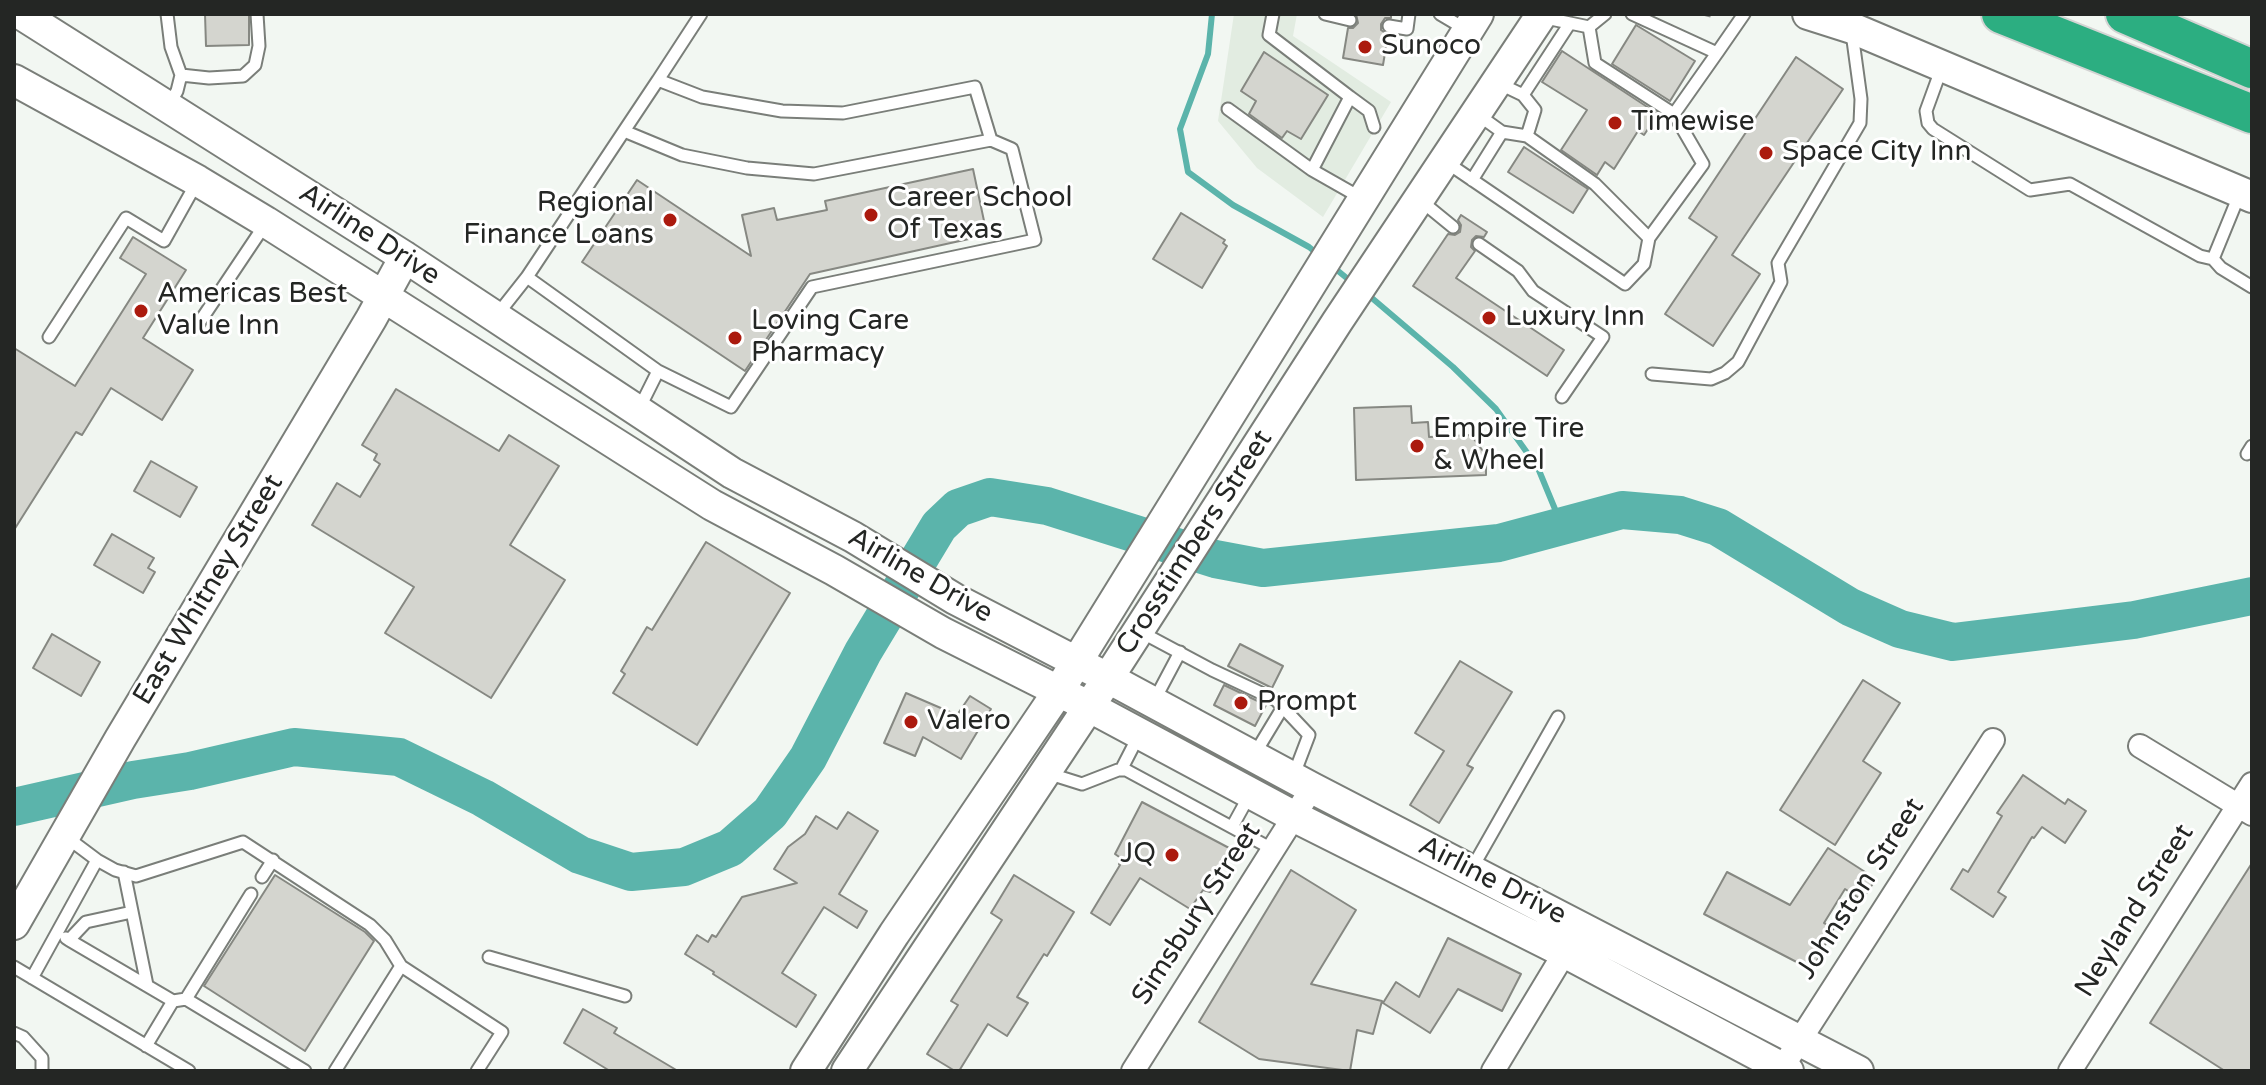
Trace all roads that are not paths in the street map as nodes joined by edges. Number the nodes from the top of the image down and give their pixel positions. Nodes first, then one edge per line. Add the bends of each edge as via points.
1 (167, 14) edge
2 (257, 14) edge
3 (701, 14) edge
4 (1273, 14) edge
5 (1325, 14) edge
6 (1409, 14) edge
7 (1440, 14) edge
8 (1605, 14) edge
9 (1632, 14) edge
10 (1744, 14) edge
11 (1808, 14) edge
12 (2001, 14) edge
13 (2125, 14) edge
14 (1551, 18) edge
15 (35, 20) edge
16 (1350, 20) dead end
17 (1473, 22) edge
18 (1389, 26) dead end
19 (1589, 27) junction
20 (1852, 28) junction
21 (1717, 53) junction
22 (1942, 66) junction
23 (2252, 69) edge
24 (181, 75) junction
25 (14, 80) edge
26 (658, 80) junction
27 (1510, 89) junction
28 (1350, 97) junction
29 (167, 107) junction
30 (1228, 109) dead end
31 (1477, 114) junction
32 (1674, 114) junction
33 (2252, 114) edge
34 (1374, 127) dead end
35 (624, 131) junction
36 (1502, 132) junction
37 (1527, 136) junction
38 (991, 140) junction
39 (243, 155) junction
40 (1445, 162) junction
41 (1312, 170) junction
42 (1381, 171) junction
43 (1472, 180) junction
44 (208, 187) junction
45 (2246, 195) edge
46 (1420, 200) junction
47 (1355, 211) junction
48 (266, 222) junction
49 (1453, 227) dead end
50 (1649, 238) junction
51 (1479, 244) dead end
52 (405, 257) junction
53 (2213, 259) junction
54 (527, 277) junction
55 (2252, 287) edge
56 (383, 297) junction
57 (495, 317) junction
58 (197, 326) dead end
59 (49, 337) dead end
60 (658, 371) junction
61 (1652, 374) dead end
62 (1242, 394) junction
63 (1562, 397) dead end
64 (638, 411) junction
65 (1277, 415) junction
66 (732, 473) junction
67 (712, 505) junction
68 (1138, 630) junction
69 (1180, 652) junction
70 (1076, 661) junction
71 (1108, 678) junction
72 (1058, 692) junction
73 (1154, 703) junction
74 (1088, 706) junction
75 (1283, 707) junction
76 (1558, 717) dead end
77 (1140, 734) junction
78 (1993, 740) dead end
79 (2140, 746) dead end
80 (1253, 757) junction
81 (1121, 770) junction
82 (1045, 773) junction
83 (1302, 783) junction
84 (2252, 784) edge
85 (1251, 793) junction
86 (2245, 810) edge
87 (1295, 817) junction
88 (1232, 827) junction
89 (60, 843) junction
90 (1274, 850) junction
91 (97, 860) junction
92 (273, 860) junction
93 (1471, 870) junction
94 (124, 872) junction
95 (262, 877) dead end
96 (251, 894) dead end
97 (132, 912) junction
98 (14, 924) edge
99 (58, 933) junction
100 (894, 934) junction
101 (69, 940) junction
102 (1573, 940) junction
103 (925, 952) junction
104 (489, 957) dead end
105 (401, 966) junction
106 (14, 967) edge
107 (32, 978) junction
108 (147, 985) junction
109 (625, 996) dead end
110 (186, 999) junction
111 (173, 1001) junction
112 (14, 1033) edge
113 (1800, 1041) junction
114 (146, 1046) junction
115 (1783, 1070) edge
116 (42, 1071) edge
117 (189, 1071) edge
118 (305, 1071) edge
119 (335, 1071) edge
120 (477, 1071) edge
121 (806, 1071) edge
122 (847, 1071) edge
123 (1133, 1071) edge
124 (1493, 1071) edge
125 (1858, 1071) edge
126 (2070, 1071) edge

1 - 24 lane
2 - 24 lane via 255,65 243,76
3 - 26 lane
4 - 28 lane via 1269,35
5 - 16 lane
6 - 18 lane via 1407,29
7 - 17 lane
8 - 19 lane
9 - 21 lane
10 - 21 lane
11 - 20 main road
12 - 33 highway
13 - 23 highway
14 - 19 lane
14 - 27 main road, Crosstimbers Street
15 - 29 main road, Airline Drive
17 - 42 main road, Crosstimbers Street
19 - 32 lane via 1595,63
20 - 22 main road
20 - 61 lane via 1860,123 1778,263 1781,282 1738,362 1711,379
21 - 32 lane
22 - 45 main road
22 - 53 lane via 1926,111 1933,129 2030,190 2070,184
24 - 29 lane
25 - 44 main road, Airline Drive
26 - 35 lane
26 - 38 lane via 702,97 782,111 843,113 975,87
27 - 31 main road, Crosstimbers Street
27 - 37 lane via 1535,110
28 - 34 lane via 1369,111
28 - 41 lane
29 - 39 main road, Airline Drive
30 - 41 lane
31 - 36 lane
31 - 40 main road, Crosstimbers Street
32 - 50 lane via 1703,164
35 - 38 lane via 682,155 814,174
35 - 54 lane
36 - 37 lane
36 - 43 lane
37 - 50 lane via 1595,184
38 - 60 lane via 1012,149 1035,240 812,287 731,407
39 - 44 main road
39 - 52 main road, Airline Drive
40 - 43 lane
40 - 46 main road, Crosstimbers Street
41 - 47 lane
42 - 46 main road
42 - 47 main road, Crosstimbers Street
43 - 50 lane via 1625,284 1644,264
44 - 48 main road, Airline Drive
44 - 59 lane via 164,241 126,218
45 - 53 lane
46 - 49 lane
46 - 65 main road, Crosstimbers Street
47 - 62 main road, Crosstimbers Street
48 - 56 main road, Airline Drive
48 - 58 lane
51 - 63 lane via 1518,271 1533,291 1603,337
52 - 56 main road, East Whitney Street
52 - 57 main road, Airline Drive
53 - 55 lane
54 - 57 lane
54 - 60 lane
56 - 67 main road, Airline Drive
56 - 89 main road, East Whitney Street
57 - 64 main road, Airline Drive
60 - 64 lane
62 - 65 main road
62 - 70 main road, Crosstimbers Street
64 - 66 main road, Airline Drive
65 - 68 main road, Crosstimbers Street
66 - 67 main road
66 - 70 main road, Airline Drive
67 - 72 main road, Airline Drive
68 - 69 lane
68 - 71 main road, Crosstimbers Street
69 - 73 lane
69 - 75 lane
70 - 71 main road, Airline Drive
70 - 72 main road, Crosstimbers Street
71 - 73 main road, Airline Drive
71 - 74 main road, Crosstimbers Street
72 - 74 main road, Airline Drive
72 - 100 main road, Crosstimbers Street
73 - 80 main road, Airline Drive
74 - 77 main road, Airline Drive
74 - 82 main road, Crosstimbers Street
75 - 80 lane
75 - 83 lane via 1309,735
76 - 93 lane
77 - 81 lane
77 - 85 main road, Airline Drive
78 - 113 street, Johnston Street
79 - 86 street
80 - 83 main road, Airline Drive
81 - 82 lane via 1082,784
81 - 88 lane
82 - 103 main road, Crosstimbers Street
83 - 87 street, Simsbury Street
83 - 93 main road, Airline Drive
84 - 86 street, Neyland Street
85 - 87 main road, Airline Drive
85 - 88 lane
86 - 126 street, Neyland Street
87 - 90 street, Simsbury Street
87 - 102 main road, Airline Drive
88 - 90 lane
89 - 91 lane
89 - 98 main road, East Whitney Street
90 - 123 street, Simsbury Street
91 - 94 lane
91 - 99 lane
92 - 94 lane via 243,842 136,876
92 - 95 lane
92 - 105 lane via 370,925
93 - 102 main road, Airline Drive
94 - 97 lane
96 - 110 lane
97 - 101 lane via 86,922
97 - 108 lane
99 - 101 lane
99 - 107 lane
100 - 103 main road
100 - 121 main road, Crosstimbers Street
101 - 108 lane
102 - 113 main road, Airline Drive
102 - 115 main road, Airline Drive
102 - 124 street
103 - 122 main road, Crosstimbers Street
104 - 109 lane
105 - 119 lane
105 - 120 lane via 502,1032
106 - 107 lane
107 - 114 lane
108 - 111 lane
110 - 111 lane
110 - 118 lane
111 - 114 lane
112 - 116 lane via 42,1058
113 - 115 street, Johnston Street
113 - 125 main road, Airline Drive
114 - 117 lane

